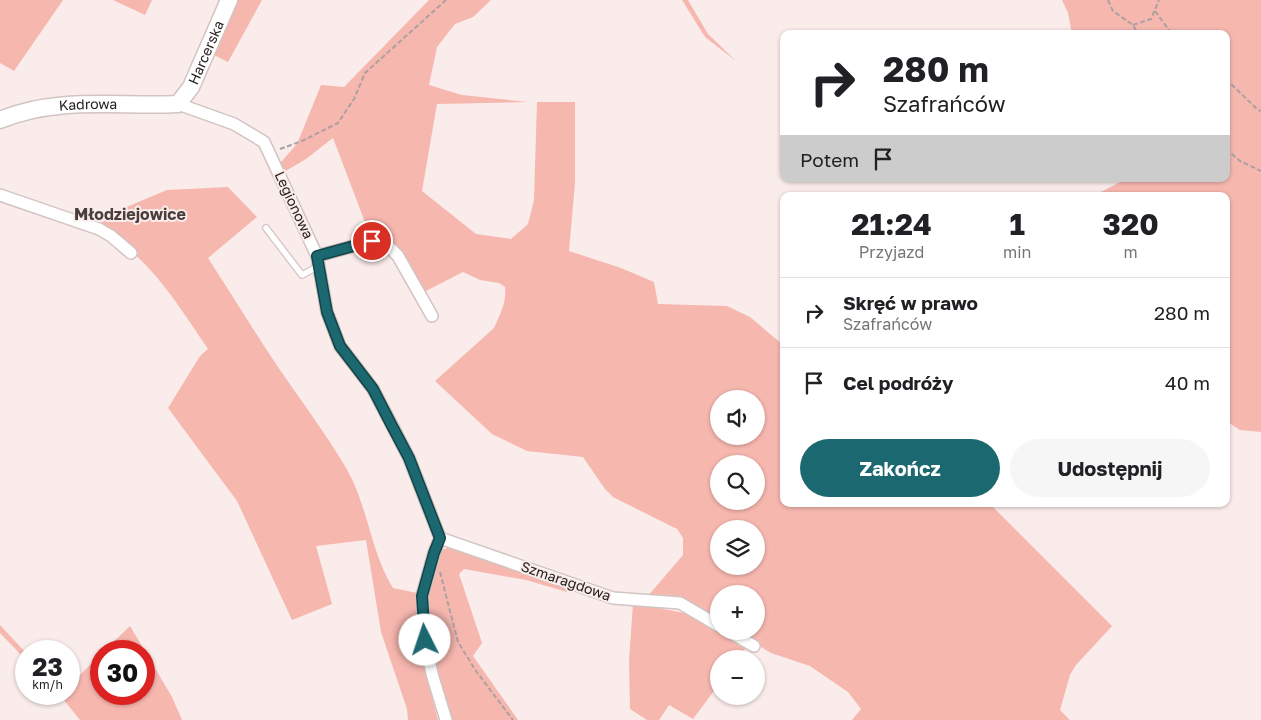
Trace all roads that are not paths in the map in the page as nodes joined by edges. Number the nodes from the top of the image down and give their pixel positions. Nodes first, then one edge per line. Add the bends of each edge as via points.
1 (228, 0) edge
2 (178, 104) junction
3 (0, 120) edge
4 (0, 195) edge
5 (266, 228) dead end
6 (131, 253) dead end
7 (318, 261) junction
8 (432, 316) dead end
9 (440, 538) junction
10 (710, 621) edge
11 (744, 640) edge
12 (754, 646) dead end
13 (446, 720) edge

1 - 2 street, Harcerska via 191,87
2 - 3 street, Kadrowa via 90,103 34,109
2 - 7 street, Legionowa via 234,124 264,142
4 - 6 street via 99,229
5 - 7 lane via 302,275
7 - 8 street via 372,241 388,246 398,256
7 - 9 street, Legionowa via 327,312 340,346 373,389 409,458
9 - 10 street, Szmaragdowa via 613,598 680,603
9 - 13 street via 422,596 425,640
11 - 12 street

